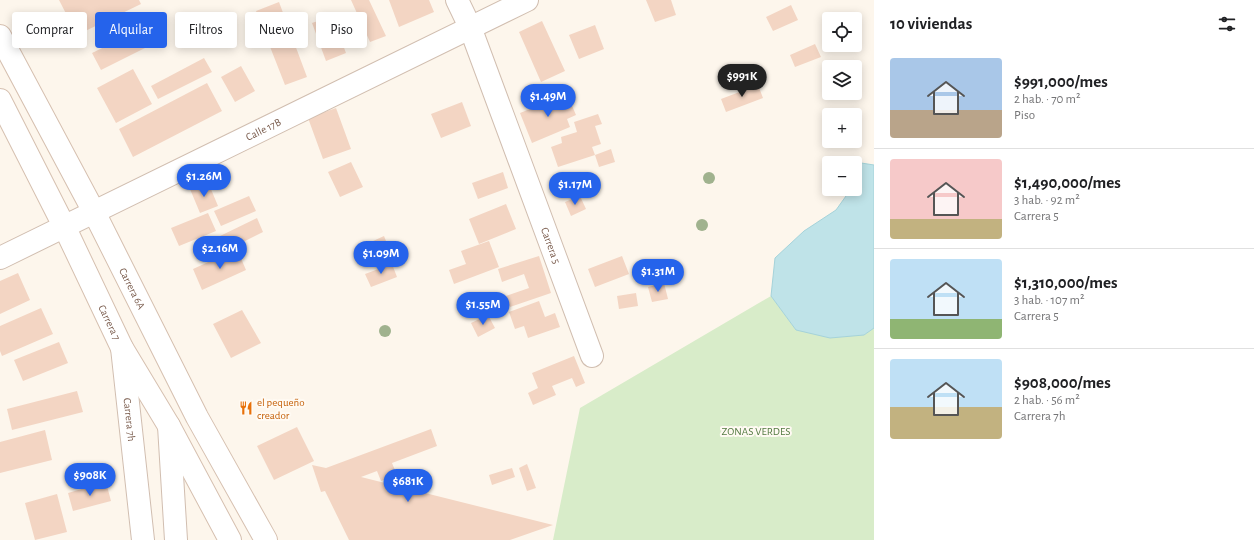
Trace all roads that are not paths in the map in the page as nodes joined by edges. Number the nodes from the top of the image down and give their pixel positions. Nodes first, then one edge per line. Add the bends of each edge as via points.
1 (457, 0) edge
2 (527, 0) edge
3 (470, 27) junction
4 (0, 36) edge
5 (0, 100) edge
6 (94, 212) junction
7 (65, 228) junction
8 (0, 258) edge
9 (122, 348) junction
10 (592, 356) dead end
11 (169, 426) junction
12 (143, 540) edge
13 (176, 540) edge
14 (230, 540) edge
15 (266, 540) edge

1 - 3 street, Carrera 5
2 - 3 street, Calle 17B
3 - 6 street, Calle 17B
3 - 10 street, Carrera 5
4 - 6 street, Carrera 6A
5 - 7 street, Carrera 7
6 - 7 street, Calle 17B
6 - 15 street, Carrera 6A via 197,417
7 - 8 street, Calle 17B
7 - 9 street, Carrera 7
9 - 11 street, Carrera 7
9 - 12 street, Carrera 7h
11 - 13 street
11 - 14 street, Carrera 7

